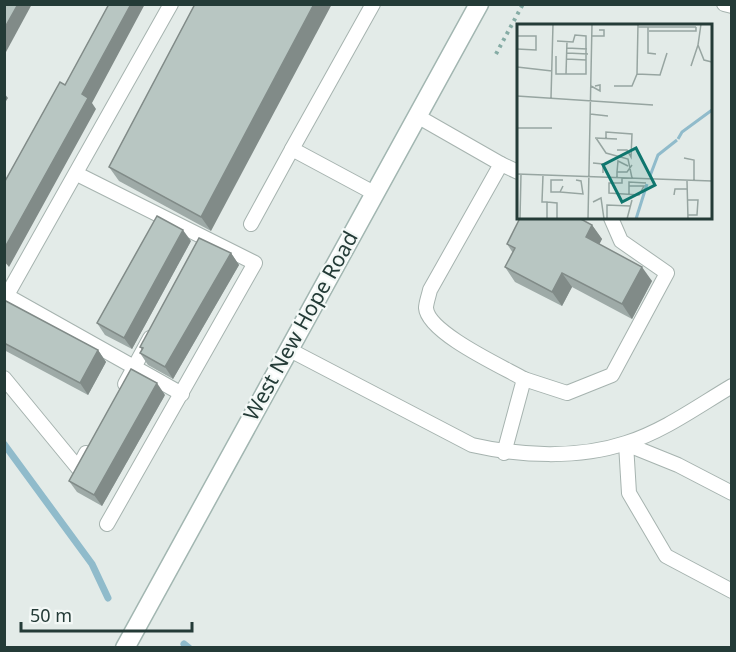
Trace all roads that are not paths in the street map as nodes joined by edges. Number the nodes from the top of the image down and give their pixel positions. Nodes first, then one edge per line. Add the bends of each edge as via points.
1 (171, 4) edge
2 (373, 4) edge
3 (479, 4) edge
4 (724, 4) edge
5 (732, 6) edge
6 (417, 116) junction
7 (292, 149) junction
8 (501, 164) junction
9 (517, 171) edge
10 (76, 174) junction
11 (374, 193) junction
12 (611, 219) edge
13 (251, 224) dead end
14 (6, 294) edge
15 (154, 328) edge
16 (288, 349) junction
17 (133, 368) junction
18 (4, 378) edge
19 (524, 379) junction
20 (732, 386) edge
21 (182, 394) junction
22 (117, 398) edge
23 (94, 438) edge
24 (626, 444) junction
25 (504, 453) junction
26 (732, 493) edge
27 (107, 524) dead end
28 (732, 591) edge
29 (125, 648) edge

1 - 10 lane
2 - 7 lane
3 - 6 main road, West New Hope Road
4 - 5 lane
6 - 8 lane
6 - 11 main road, West New Hope Road
7 - 11 lane
7 - 13 lane
8 - 9 lane
8 - 19 lane via 430,290 426,308 431,321 447,335
10 - 14 lane
10 - 21 lane via 200,243 255,263
11 - 16 main road, West New Hope Road
12 - 19 lane via 621,241 667,273 612,375 567,393
14 - 17 lane
15 - 17 lane
16 - 25 lane via 472,445
16 - 29 main road, West New Hope Road
17 - 21 lane
17 - 22 lane
18 - 23 lane via 78,468
19 - 25 lane
20 - 24 lane
21 - 27 lane
24 - 25 lane via 583,451
24 - 26 lane
24 - 28 lane via 629,493 666,555

